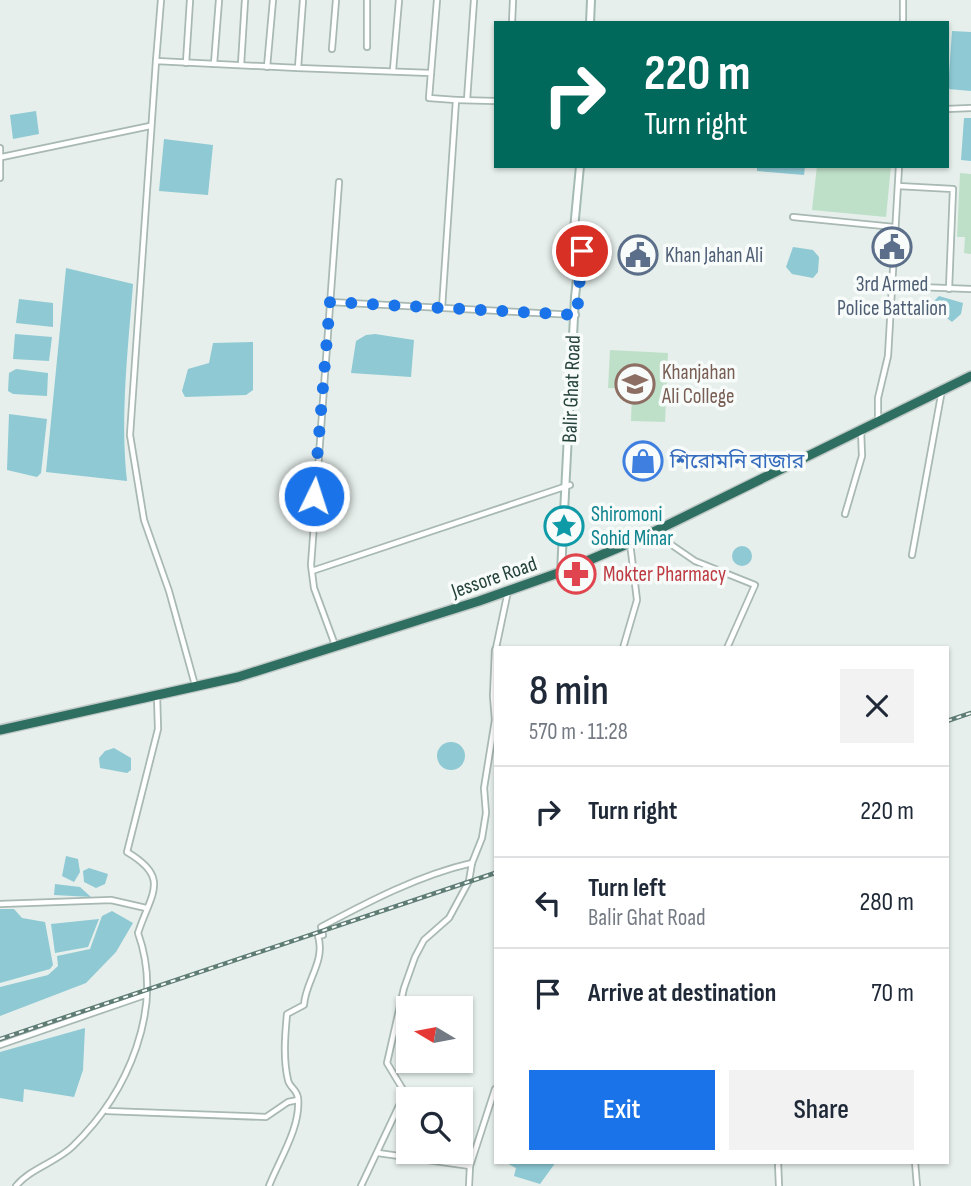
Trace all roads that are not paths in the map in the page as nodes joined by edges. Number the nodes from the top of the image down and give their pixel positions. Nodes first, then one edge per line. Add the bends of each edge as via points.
1 (161, 0) edge
2 (190, 0) edge
3 (219, 0) edge
4 (245, 0) edge
5 (273, 0) edge
6 (303, 0) edge
7 (336, 0) edge
8 (367, 0) edge
9 (400, 0) edge
10 (437, 0) edge
11 (474, 0) edge
12 (513, 0) edge
13 (593, 0) edge
14 (903, 0) edge
15 (512, 21) edge
16 (592, 21) edge
17 (903, 21) edge
18 (367, 47) dead end
19 (332, 49) dead end
20 (156, 61) junction
21 (186, 63) junction
22 (214, 64) junction
23 (241, 65) junction
24 (268, 67) junction
25 (298, 68) junction
26 (393, 70) junction
27 (431, 73) junction
28 (456, 100) junction
29 (467, 100) junction
30 (494, 101) edge
31 (949, 108) edge
32 (971, 108) edge
33 (150, 126) junction
34 (0, 148) edge
35 (2, 158) junction
36 (581, 168) edge
37 (899, 168) edge
38 (0, 178) edge
39 (339, 182) dead end
40 (898, 186) junction
41 (793, 217) dead end
42 (894, 227) junction
43 (892, 286) junction
44 (949, 289) junction
45 (971, 289) edge
46 (330, 302) junction
47 (442, 308) junction
48 (575, 315) junction
49 (971, 376) edge
50 (942, 390) junction
51 (878, 421) junction
52 (860, 429) junction
53 (569, 486) junction
54 (845, 514) dead end
55 (653, 532) junction
56 (630, 542) junction
57 (912, 555) dead end
58 (312, 571) junction
59 (562, 571) junction
60 (508, 591) junction
61 (335, 646) junction
62 (497, 646) edge
63 (624, 646) edge
64 (728, 646) edge
65 (494, 680) edge
66 (195, 685) junction
67 (157, 694) junction
68 (494, 708) edge
69 (494, 726) edge
70 (1, 727) edge
71 (472, 863) junction
72 (0, 904) edge
73 (146, 908) junction
74 (145, 995) junction
75 (0, 1045) edge
76 (494, 1092) edge
77 (299, 1100) junction
78 (107, 1111) junction
79 (378, 1153) junction
80 (778, 1164) edge
81 (915, 1164) edge
82 (470, 1166) junction
83 (16, 1186) edge
84 (269, 1186) edge
85 (361, 1186) edge
86 (469, 1186) edge
87 (779, 1186) edge
88 (917, 1186) edge

1 - 20 street
2 - 21 street
3 - 22 street
4 - 23 street
5 - 24 street
6 - 25 street
7 - 19 street
8 - 18 street
9 - 26 street
10 - 27 street
11 - 29 street
12 - 15 street
13 - 16 street
14 - 17 street
20 - 21 street
20 - 33 street
21 - 22 street
22 - 23 street
23 - 24 street
24 - 25 street
25 - 26 street
26 - 27 street
27 - 28 street via 429,98
28 - 29 street
28 - 47 street
29 - 30 street
31 - 32 street
33 - 35 street
33 - 66 street via 130,435 144,520
34 - 35 street
35 - 38 street
36 - 48 street, Balir Ghat Road via 576,229 582,251
37 - 40 street
39 - 46 street
40 - 42 street
40 - 44 street via 953,189
41 - 42 street
42 - 43 street
43 - 44 street
43 - 51 street
44 - 45 street
46 - 47 street
46 - 58 street
47 - 48 street
48 - 53 street, Balir Ghat Road
49 - 50 highway, Jessore Road
50 - 51 highway, Jessore Road
50 - 57 street
51 - 52 highway, Jessore Road
52 - 54 street via 862,456
52 - 55 highway, Jessore Road
53 - 58 street
53 - 59 street, Balir Ghat Road
55 - 56 highway, Jessore Road
55 - 64 street via 695,561 755,585
56 - 59 highway, Jessore Road
56 - 63 street via 637,600
58 - 61 street
59 - 60 highway, Jessore Road
60 - 61 highway, Jessore Road
60 - 62 street
61 - 66 highway, Jessore Road via 238,677
65 - 68 street
66 - 67 highway, Jessore Road
67 - 70 highway, Jessore Road
67 - 73 street via 158,729 127,852 148,864 154,876 152,900
69 - 71 street via 482,838
71 - 77 street via 406,885 321,927 317,965 305,989 304,1005 287,1014 288,1082
71 - 79 street via 461,899 449,918 424,940 404,988 387,1063 405,1093
72 - 73 street via 111,900
73 - 74 street via 138,933 147,959
74 - 75 street
74 - 78 street via 131,1066
76 - 82 street
77 - 78 street via 288,1102 266,1118
77 - 84 street
78 - 83 street via 71,1149
79 - 82 street
79 - 85 street
80 - 87 street
81 - 88 street
82 - 86 street

